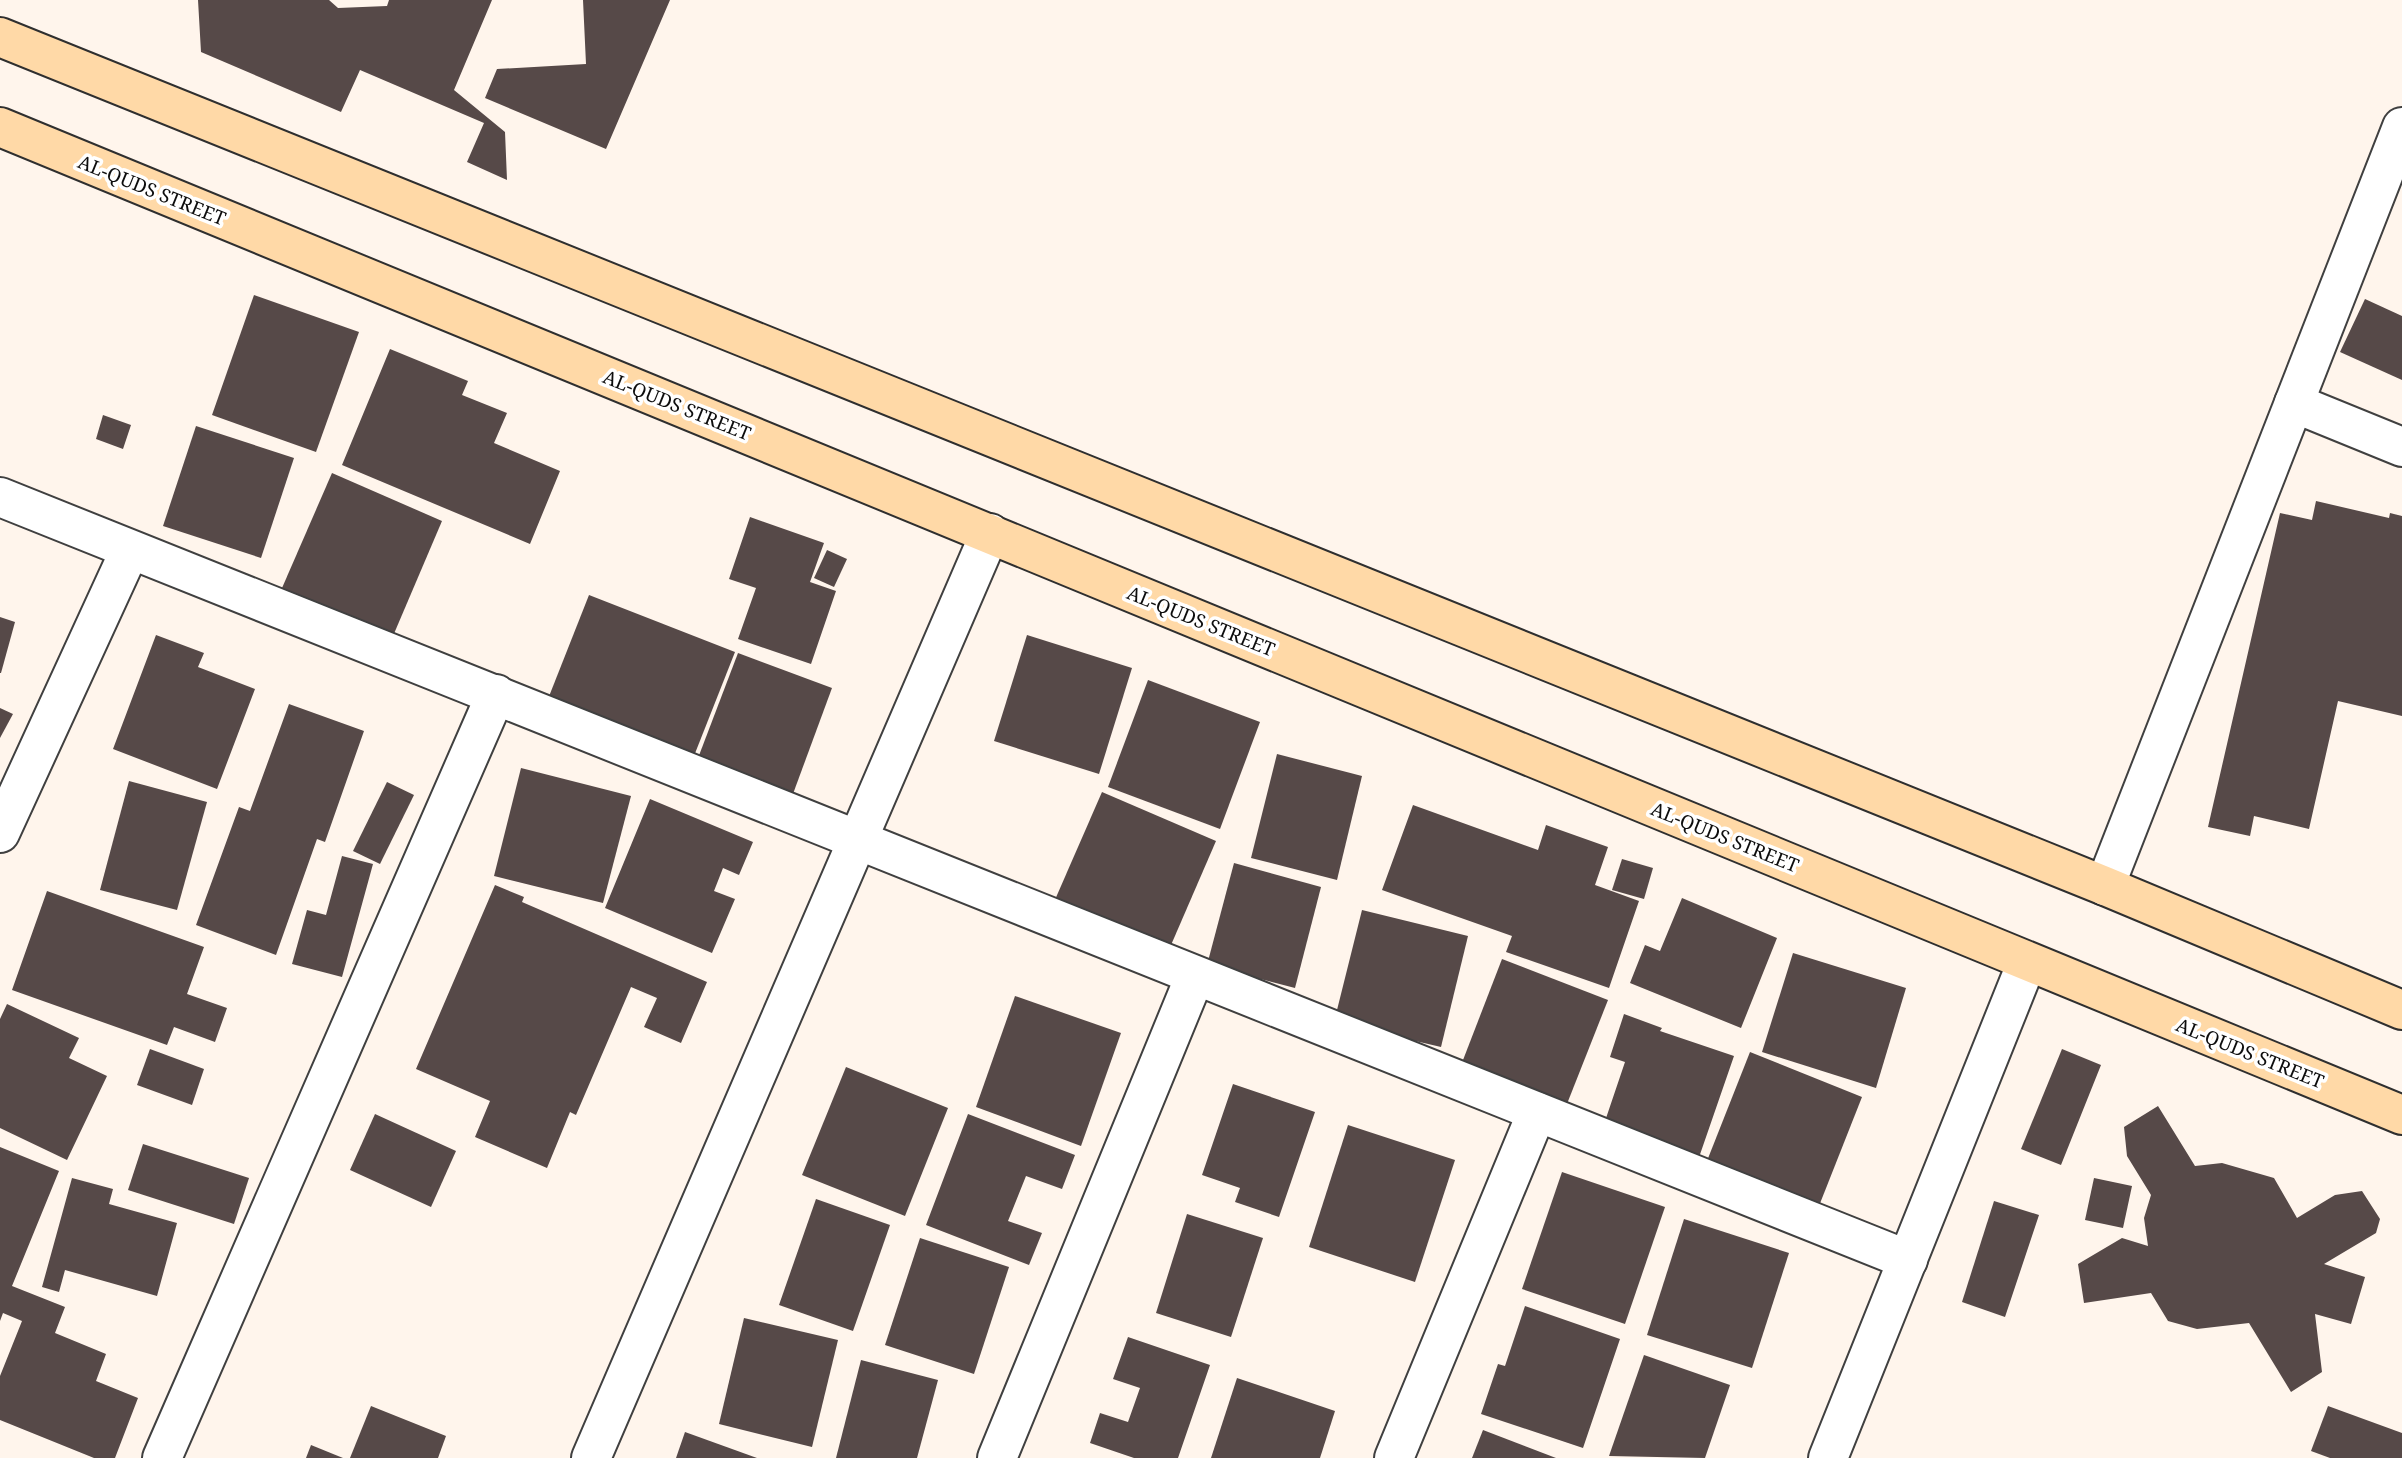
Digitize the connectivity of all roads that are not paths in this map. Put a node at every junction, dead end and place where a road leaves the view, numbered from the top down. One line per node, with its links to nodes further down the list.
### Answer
1 (0, 37): 12 (street)
2 (0, 127): 7 (street, AL-QUDS STREET)
3 (2402, 127): 4 (street)
4 (2294, 403): 5 (street); 12 (street)
5 (2402, 447)
6 (0, 497): 8 (street)
7 (990, 533): 11 (street); 13 (street, AL-QUDS STREET)
8 (130, 550): 9 (street); 10 (street)
9 (496, 694): 11 (street); 19 (street)
10 (0, 833)
11 (857, 841): 14 (street); 20 (street)
12 (2105, 886): 15 (street)
13 (2027, 961): 17 (street, AL-QUDS STREET); 18 (street)
14 (1195, 976): 16 (street); 21 (street)
15 (2402, 1010)
16 (1538, 1112): 18 (street); 22 (street)
17 (2402, 1115)
18 (1908, 1260): 23 (street)
19 (162, 1458)
20 (591, 1458)
21 (996, 1458)
22 (1394, 1458)
23 (1828, 1458)

